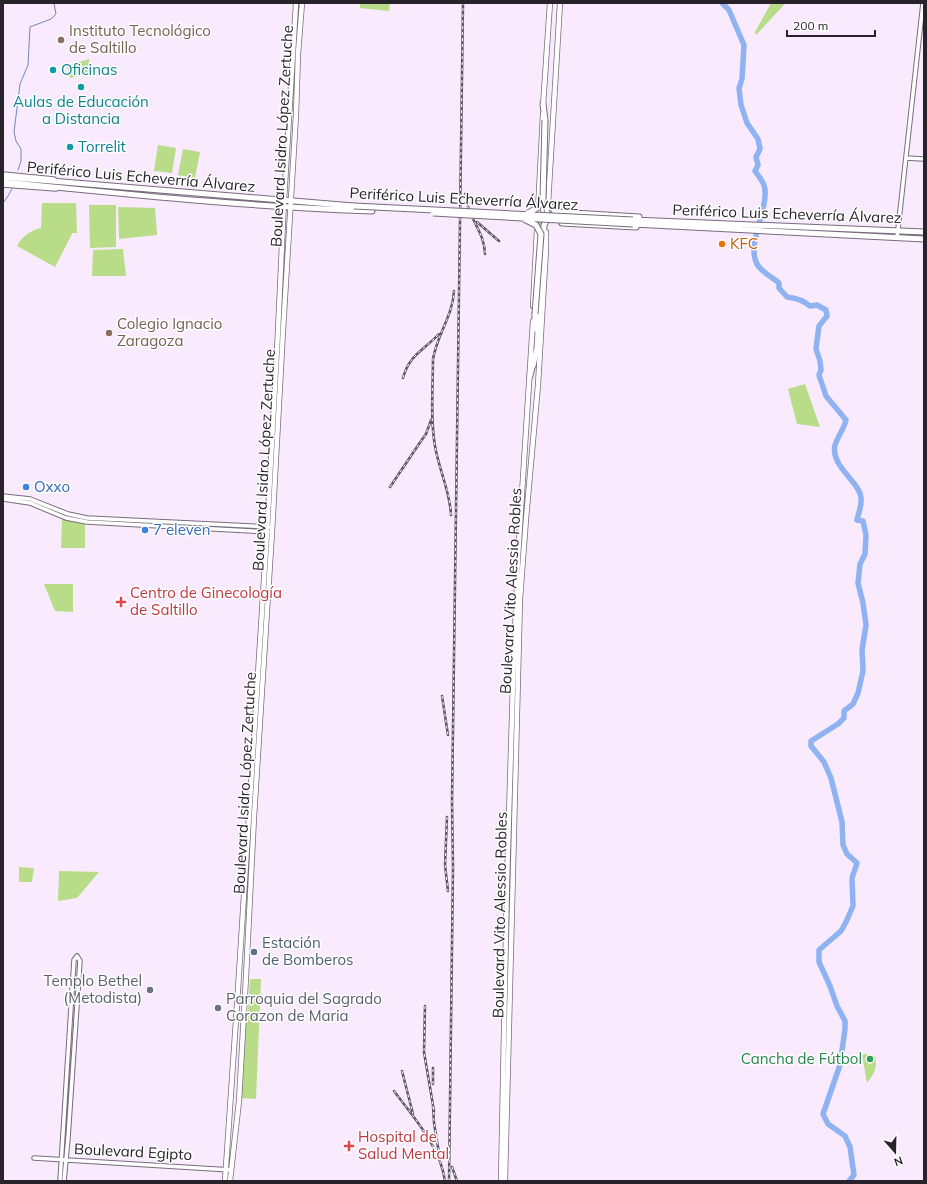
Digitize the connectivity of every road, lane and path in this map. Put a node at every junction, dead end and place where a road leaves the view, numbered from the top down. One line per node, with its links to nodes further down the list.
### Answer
1 (296, 3): 21 (main road, Boulevard Isidro López Zertuche)
2 (302, 3): 22 (main road, Boulevard Isidro López Zertuche)
3 (923, 3): 8 (street)
4 (560, 4): 6 (main road, Boulevard Vito Alessio Robles)
5 (550, 5): 6 (main road); 7 (main road, Boulevard Vito Alessio Robles)
6 (559, 10): 19 (main road, Boulevard Vito Alessio Robles)
7 (544, 104): 23 (main road, Boulevard Vito Alessio Robles); 30 (highway, bridge)
8 (906, 158): 9 (street); 38 (street)
9 (924, 159)
10 (3, 174): 13 (street)
11 (3, 177): 13 (highway, Periférico Luis Echeverría Álvarez)
12 (3, 182): 16 (highway, Periférico Luis Echeverría Álvarez)
13 (67, 182): 14 (highway, Periférico Luis Echeverría Álvarez)
14 (85, 184): 17 (highway); 18 (highway, Periférico Luis Echeverría Álvarez)
15 (3, 185): 16 (street, Periférico Luis Echeverría Álvarez)
16 (71, 188): 17 (highway, Periférico Luis Echeverría Álvarez)
17 (115, 193): 20 (highway, Periférico Luis Echeverría Álvarez)
18 (189, 194): 20 (highway); 21 (highway, Periférico Luis Echeverría Álvarez)
19 (548, 196): 23 (main road); 24 (main road, Boulevard Vito Alessio Robles)
20 (165, 198): 25 (highway, Periférico Luis Echeverría Álvarez)
21 (284, 201): 22 (highway, Periférico Luis Echeverría Álvarez); 25 (main road, Boulevard Isidro López Zertuche)
22 (291, 201): 26 (main road, Boulevard Isidro López Zertuche); 27 (highway, Periférico Luis Echeverría Álvarez)
23 (538, 203): 28 (main road); 31 (highway); 43 (main road, Boulevard Vito Alessio Robles)
24 (548, 204): 29 (highway); 31 (main road, Boulevard Vito Alessio Robles)
25 (284, 208): 26 (highway, Periférico Luis Echeverría Álvarez); 44 (main road, Boulevard Isidro López Zertuche)
26 (290, 208): 27 (highway, Periférico Luis Echeverría Álvarez); 44 (main road, Boulevard Isidro López Zertuche)
27 (353, 208): 30 (highway, Periférico Luis Echeverría Álvarez, bridge)
28 (529, 210)
29 (557, 212): 31 (highway); 32 (highway); 33 (highway)
30 (520, 216): 34 (highway, Periférico Luis Echeverría Álvarez, bridge); 42 (highway, bridge)
31 (546, 221): 33 (highway); 42 (highway); 47 (main road, Boulevard Vito Alessio Robles)
32 (653, 221): 34 (highway, Periférico Luis Echeverría Álvarez); 36 (highway, Periférico Luis Echeverría Álvarez)
33 (558, 222): 35 (highway)
34 (633, 222): 35 (highway, Periférico Luis Echeverría Álvarez)
35 (663, 225): 36 (highway, Periférico Luis Echeverría Álvarez)
36 (750, 227): 37 (highway, Periférico Luis Echeverría Álvarez)
37 (764, 228): 38 (highway, Periférico Luis Echeverría Álvarez); 40 (highway, Periférico Luis Echeverría Álvarez)
38 (898, 231): 39 (highway, Periférico Luis Echeverría Álvarez); 40 (street)
39 (924, 232)
40 (897, 238): 41 (highway, Periférico Luis Echeverría Álvarez)
41 (924, 239)
42 (533, 366): 43 (highway)
43 (530, 376): 47 (main road, Boulevard Vito Alessio Robles)
44 (277, 397): 48 (main road, Boulevard Isidro López Zertuche)
45 (3, 496): 48 (street)
46 (3, 499): 48 (street)
47 (523, 519): 50 (main road, Boulevard Vito Alessio Robles)
48 (270, 530): 49 (main road, Boulevard Isidro López Zertuche)
49 (254, 787): 53 (main road, Boulevard Isidro López Zertuche); 53 (main road, Boulevard Isidro López Zertuche)
50 (506, 1045): 58 (main road, Boulevard Vito Alessio Robles); 59 (main road, Boulevard Vito Alessio Robles)
51 (34, 1158): 52 (street, Boulevard Egipto)
52 (64, 1160): 52 (street); 53 (street, Boulevard Egipto); 54 (street); 55 (street)
53 (228, 1170): 56 (main road, Boulevard Isidro López Zertuche); 57 (main road, Boulevard Isidro López Zertuche)
54 (60, 1181)
55 (64, 1181)
56 (225, 1181)
57 (230, 1181)
58 (501, 1181)
59 (505, 1181)

